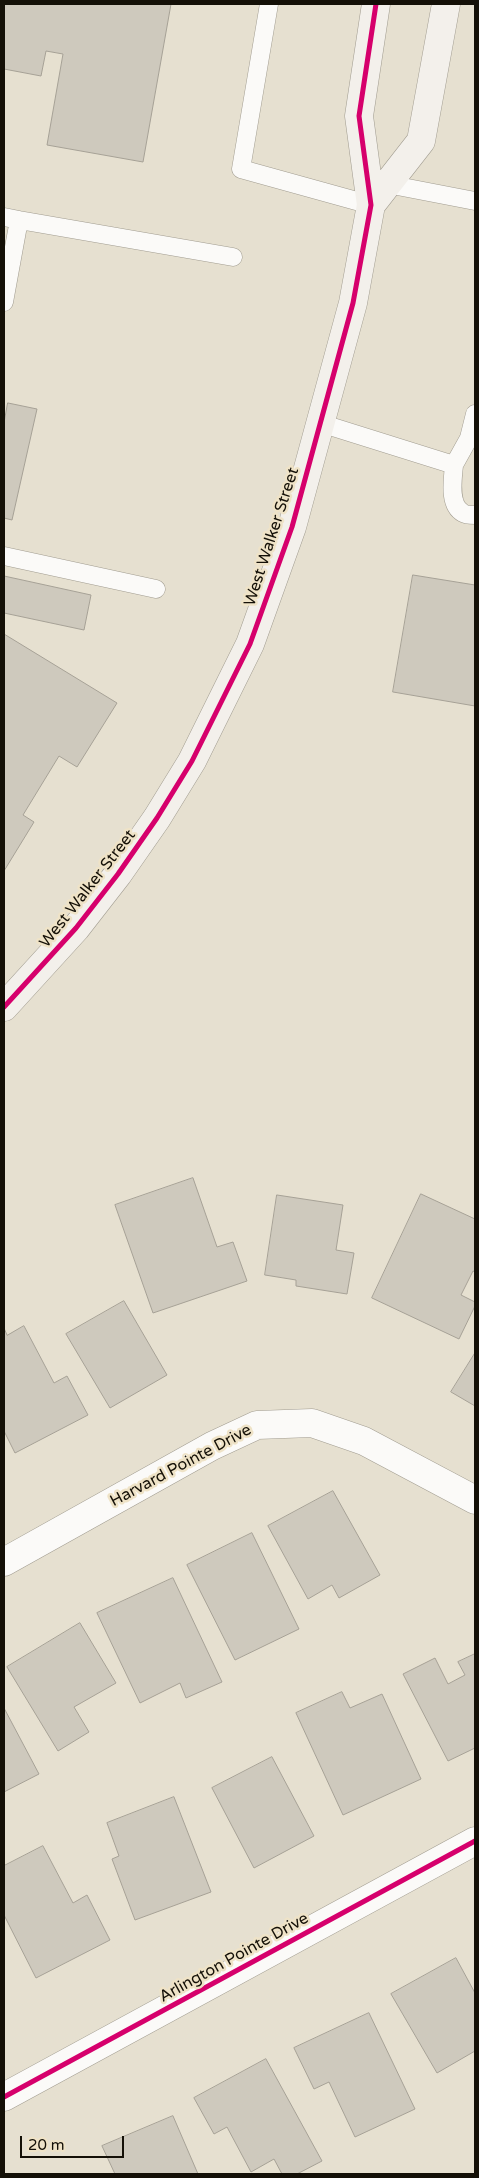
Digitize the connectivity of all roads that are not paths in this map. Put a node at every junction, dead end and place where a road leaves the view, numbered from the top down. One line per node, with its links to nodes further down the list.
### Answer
1 (269, 4): 4 (lane)
2 (376, 4): 4 (street, West Walker Street)
3 (446, 4): 4 (street, West Walker Street)
4 (379, 194): 5 (lane); 10 (street, West Walker Street)
5 (475, 201)
6 (12, 219): 7 (lane); 8 (lane)
7 (233, 256)
8 (4, 302)
9 (475, 414): 11 (lane)
10 (320, 423): 12 (lane); 16 (street, West Walker Street)
11 (473, 433): 12 (lane)
12 (454, 464): 13 (lane)
13 (475, 515)
14 (4, 556): 15 (lane)
15 (156, 589)
16 (4, 1007)
17 (475, 1500): 18 (street, Harvard Pointe Drive)
18 (4, 1562)
19 (475, 1841): 20 (street, Arlington Pointe Drive)
20 (4, 2097)

